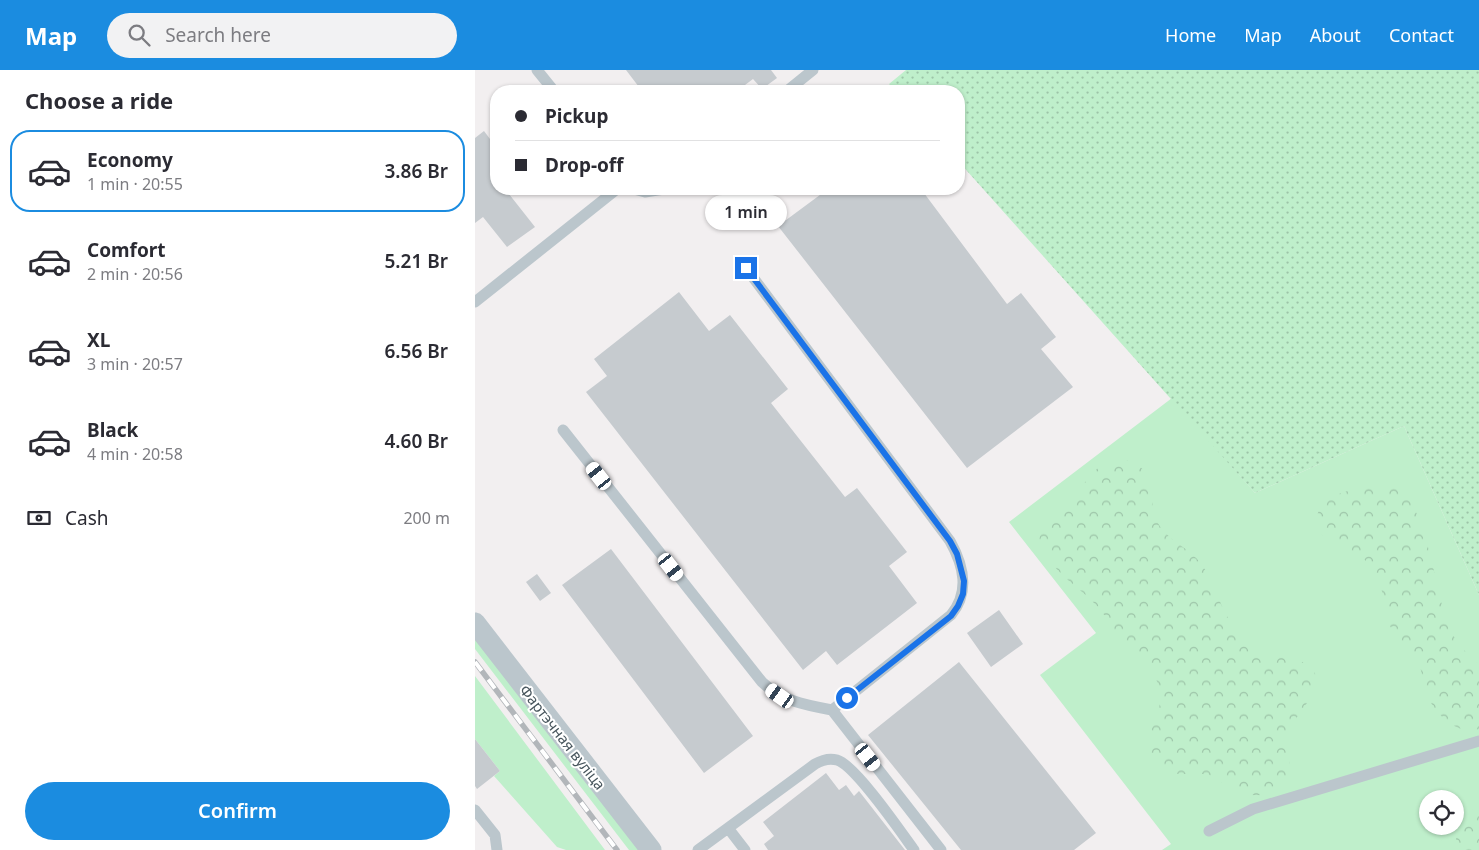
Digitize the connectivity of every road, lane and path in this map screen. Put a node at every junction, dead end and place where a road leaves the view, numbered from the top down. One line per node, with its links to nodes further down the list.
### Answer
1 (537, 70): 3 (lane)
2 (813, 70): 4 (lane)
3 (549, 85)
4 (794, 85)
5 (609, 195): 7 (lane)
6 (746, 268): 10 (lane)
7 (475, 302)
8 (563, 430): 10 (lane)
9 (475, 623): 16 (street, Фартэчная вуліца)
10 (831, 710): 20 (lane)
11 (1479, 740): 14 (lane)
12 (475, 810): 15 (lane)
13 (728, 828): 17 (lane); 18 (lane); 19 (lane)
14 (1209, 831)
15 (497, 850)
16 (651, 850)
17 (698, 850)
18 (745, 850)
19 (914, 850)
20 (941, 850)

